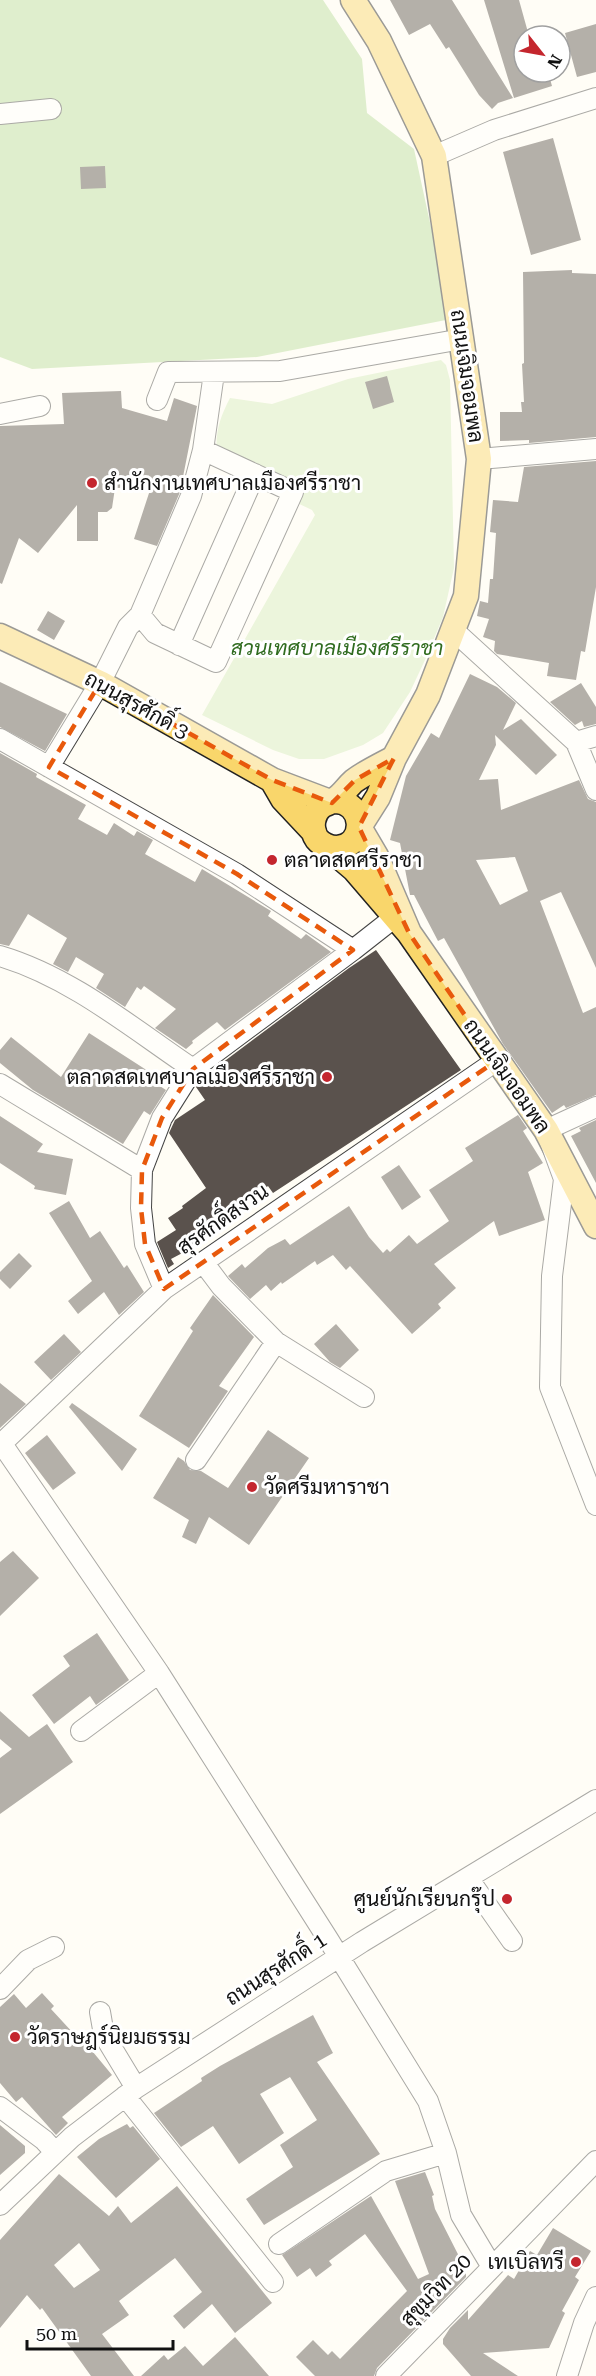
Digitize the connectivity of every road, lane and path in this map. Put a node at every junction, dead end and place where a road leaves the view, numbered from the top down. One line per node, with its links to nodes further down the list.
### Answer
1 (353, 0): 5 (main road, ถนนเจิมจอมพล)
2 (596, 98): 5 (street)
3 (51, 109): 4 (street)
4 (0, 114)
5 (434, 156): 6 (main road, ถนนเจิมจอมพล)
6 (462, 339): 7 (street); 13 (main road, ถนนเจิมจอมพล)
7 (214, 373): 8 (street); 12 (street)
8 (157, 400)
9 (40, 406): 10 (street)
10 (0, 414)
11 (596, 449): 13 (street)
12 (203, 450): 14 (street); 15 (street)
13 (479, 459): 16 (main road, ถนนเจิมจอมพล)
14 (255, 474): 18 (street); 18 (street)
15 (140, 615): 18 (street); 19 (street)
16 (452, 629): 22 (street); 23 (main road, ถนนเจิมจอมพล)
17 (0, 636): 19 (main road, ถนนสุรศักดิ์ 3)
18 (179, 645)
19 (100, 682): 24 (street); 25 (main road, ถนนสุรศักดิ์ 3)
20 (596, 736): 22 (street)
21 (0, 739): 24 (street)
22 (576, 741): 26 (street)
23 (394, 758): 27 (main road, ถนนเจิมจอมพล); 28 (main road)
24 (49, 767): 33 (street)
25 (272, 780): 28 (main road, ถนนสุรศักดิ์ 3); 30 (main road, ถนนสุรศักดิ์ 3)
26 (596, 790)
27 (380, 794): 29 (main road, ถนนเจิมจอมพล); 31 (main road)
28 (332, 801): 29 (main road); 30 (main road)
29 (359, 827): 30 (main road); 31 (main road, ถนนเจิมจอมพล)
30 (320, 839): 32 (main road, ถนนเจิมจอมพล)
31 (380, 867): 32 (main road, ถนนเจิมจอมพล)
32 (402, 925): 33 (street); 35 (main road, ถนนเจิมจอมพล)
33 (353, 950): 36 (street)
34 (0, 956): 36 (street)
35 (496, 1061): 39 (main road, ถนนเจิมจอมพล); 42 (street, สุรศักดิ์สงวน)
36 (193, 1069): 40 (street)
37 (1, 1087): 40 (street)
38 (596, 1107): 39 (street)
39 (546, 1130): 41 (main road, ถนนเจิมจอมพล); 48 (street)
40 (142, 1170): 43 (street)
41 (596, 1226)
42 (203, 1262): 43 (street, สุรศักดิ์สงวน); 44 (street)
43 (164, 1289): 46 (street, สุรศักดิ์สงวน)
44 (276, 1342): 45 (street); 47 (street)
45 (364, 1397)
46 (1, 1445): 50 (street)
47 (196, 1460)
48 (592, 1483): 49 (street)
49 (596, 1505)
50 (159, 1673): 51 (street); 56 (street)
51 (81, 1731)
52 (596, 1800): 53 (street, ถนนสุรศักดิ์ 1)
53 (468, 1878): 54 (street); 56 (street, ถนนสุรศักดิ์ 1)
54 (512, 1941)
55 (54, 1947): 57 (street)
56 (339, 1957): 59 (street, ถนนสุรศักดิ์ 1); 62 (street)
57 (0, 1989)
58 (100, 2012): 59 (street)
59 (130, 2092): 61 (street, ถนนสุรศักดิ์ 1); 67 (street)
60 (0, 2107): 61 (street)
61 (55, 2152): 64 (street, ถนนสุรศักดิ์ 1)
62 (446, 2153): 65 (street); 66 (street)
63 (596, 2161): 66 (street, สุขุมวิท 20)
64 (0, 2205)
65 (279, 2244)
66 (492, 2267): 69 (street, สุขุมวิท 20)
67 (273, 2282)
68 (596, 2297): 70 (street)
69 (386, 2376)
70 (567, 2376)

